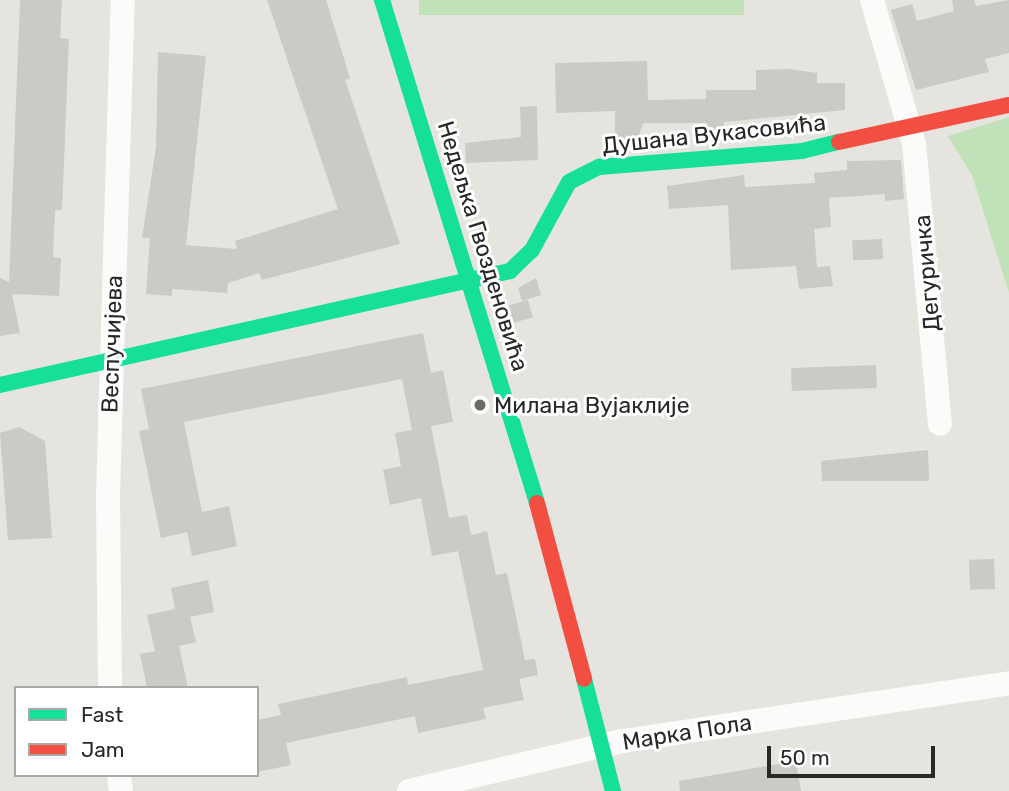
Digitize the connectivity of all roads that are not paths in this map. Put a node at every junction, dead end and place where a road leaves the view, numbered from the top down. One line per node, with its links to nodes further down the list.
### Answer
1 (122, 0): 7 (street, Веспучијева)
2 (382, 0): 6 (street, Недељка Гвозденовића)
3 (872, 0): 5 (street, Дегуричка)
4 (1009, 105): 5 (street, Душана Вукасовића)
5 (909, 123): 6 (street, Душана Вукасовића); 9 (street, Дегуричка)
6 (472, 279): 7 (street); 12 (street, Недељка Гвозденовића)
7 (112, 361): 8 (street); 11 (street, Веспучијева)
8 (0, 385)
9 (940, 424)
10 (1009, 683): 12 (street, Марка Пола)
11 (110, 686)
12 (602, 745): 13 (street, Марка Пола); 14 (street, Недељка Гвозденовића)
13 (409, 791)
14 (613, 791)

